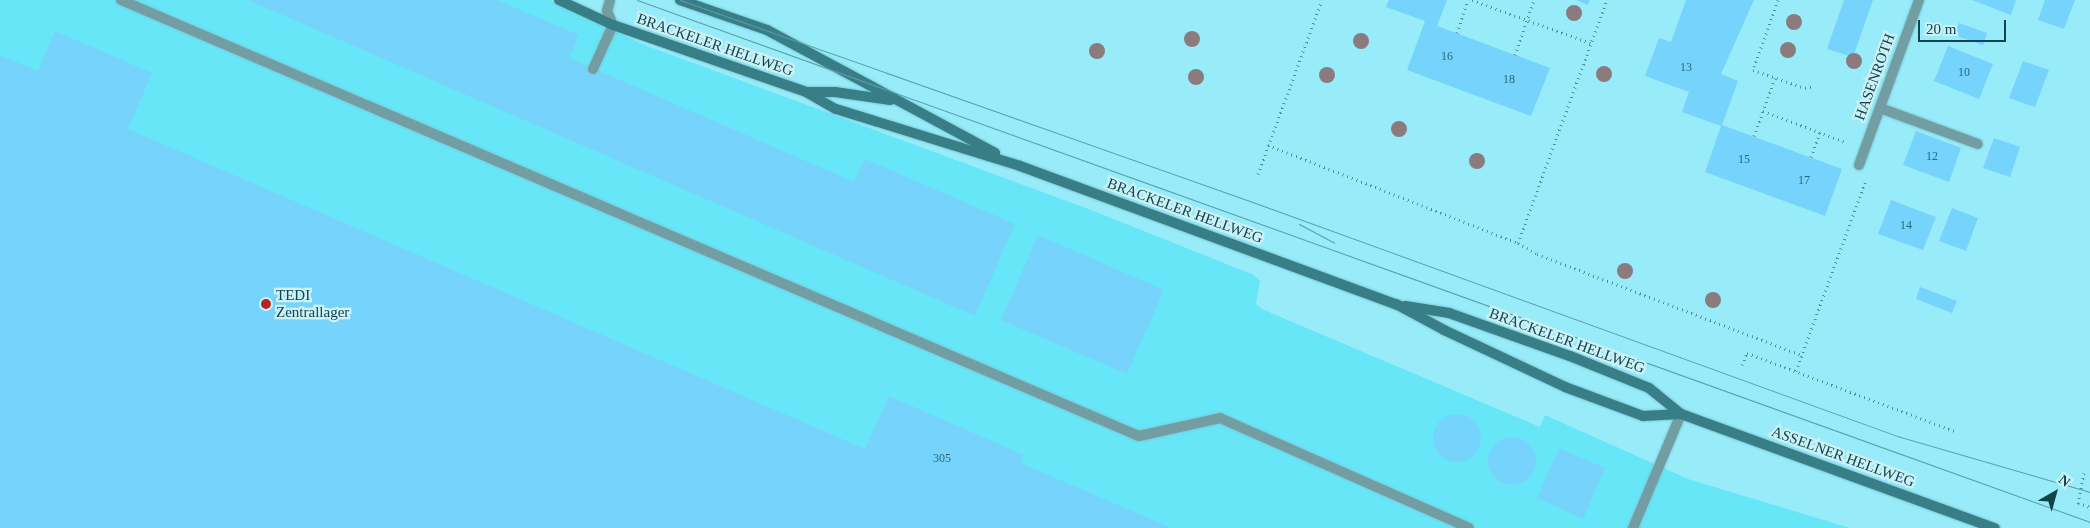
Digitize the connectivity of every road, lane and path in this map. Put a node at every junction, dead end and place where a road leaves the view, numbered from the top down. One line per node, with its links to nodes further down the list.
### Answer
1 (121, 0): 40 (street)
2 (559, 0): 12 (main road, BRACKELER HELLWEG)
3 (610, 0): 12 (street)
4 (680, 0): 20 (main road, BRACKELER HELLWEG)
5 (1322, 0): 26 (path)
6 (1470, 0): 11 (path); 13 (path)
7 (1534, 0): 11 (path)
8 (1607, 0): 14 (path)
9 (1778, 0): 17 (path)
10 (1919, 0): 21 (street, HASENROTH)
11 (1527, 20): 14 (path); 15 (path)
12 (613, 25): 16 (street); 19 (main road, BRACKELER HELLWEG)
13 (1457, 33)
14 (1591, 44): 31 (path)
15 (1515, 55)
16 (593, 68)
17 (1775, 78): 18 (path); 22 (path)
18 (1813, 86)
19 (806, 92): 20 (main road, BRACKELER HELLWEG); 29 (main road, BRACKELER HELLWEG)
20 (898, 101): 29 (main road, BRACKELER HELLWEG)
21 (1880, 108): 25 (street); 28 (street, HASENROTH)
22 (1763, 111): 23 (path); 24 (path)
23 (1820, 132): 27 (path); 28 (path)
24 (1754, 136)
25 (1978, 144)
26 (1268, 145): 30 (path); 31 (path)
27 (1811, 157)
28 (1860, 162): 33 (path)
29 (1020, 166): 32 (main road, BRACKELER HELLWEG)
30 (1258, 174)
31 (1518, 243): 33 (path)
32 (1396, 304): 36 (main road, BRACKELER HELLWEG); 36 (main road, BRACKELER HELLWEG)
33 (1802, 355): 35 (path)
34 (1742, 366): 35 (path)
35 (1796, 371): 37 (path)
36 (1681, 414): 41 (street); 42 (main road, ASSELNER HELLWEG)
37 (1957, 432)
38 (2084, 473): 39 (path)
39 (2090, 507)
40 (1469, 528)
41 (1633, 528)
42 (1995, 528)

